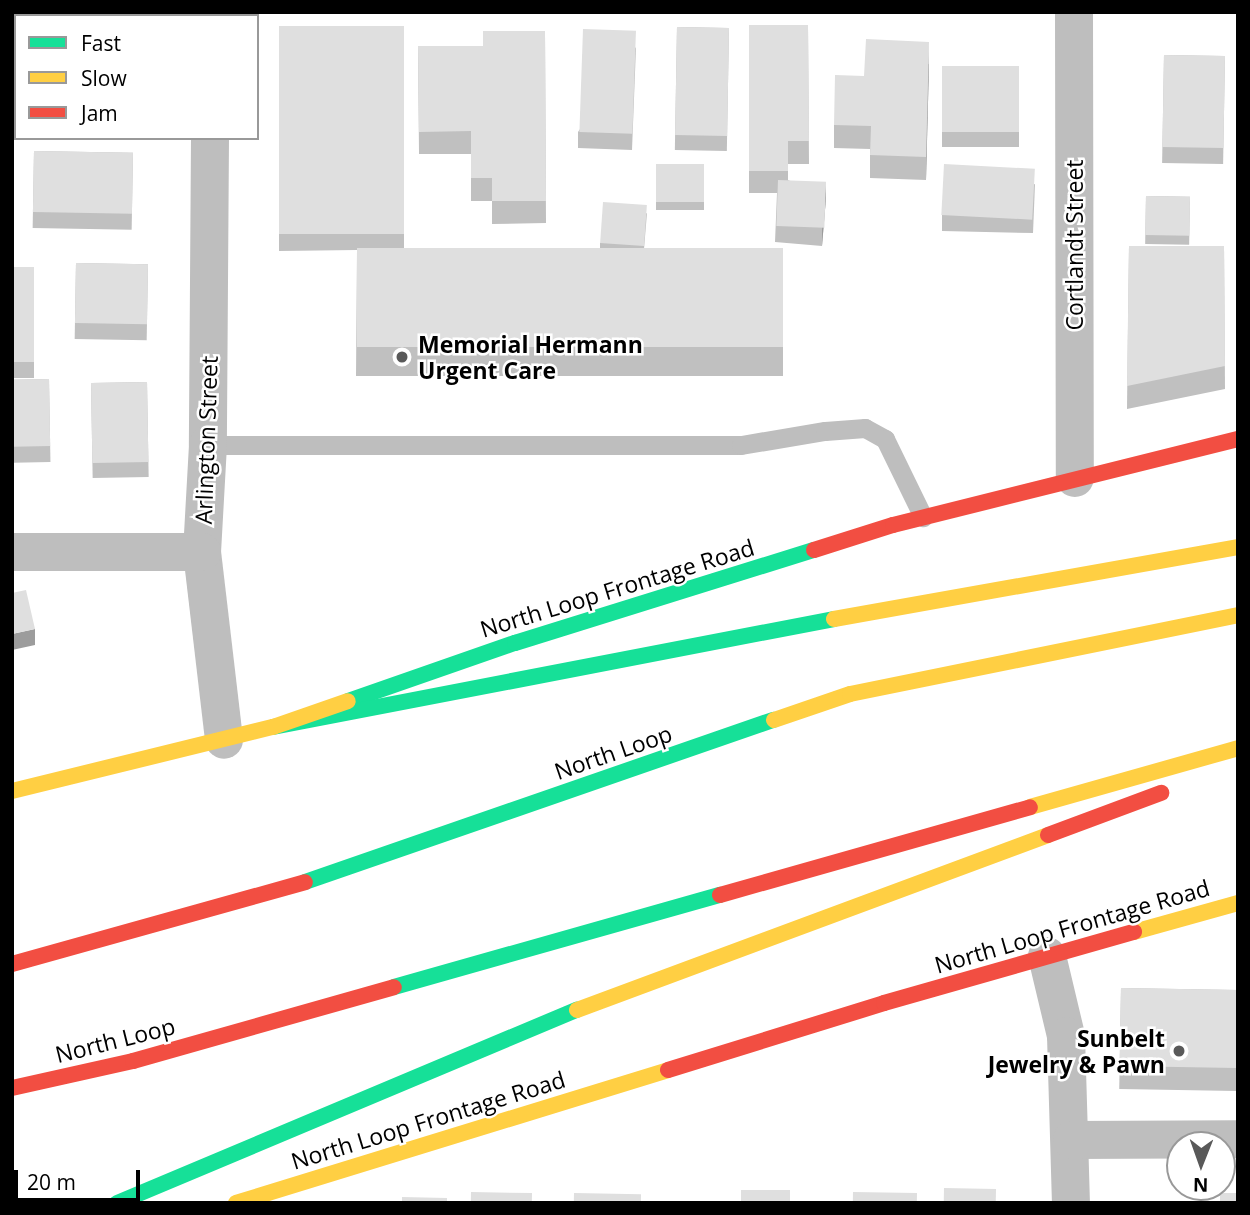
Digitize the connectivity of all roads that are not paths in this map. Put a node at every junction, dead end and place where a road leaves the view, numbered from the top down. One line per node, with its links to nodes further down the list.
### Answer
1 (1074, 12): 5 (street, Cortlandt Street)
2 (210, 140): 4 (street, Arlington Street)
3 (1238, 439): 5 (main road, North Loop Frontage Road)
4 (208, 445): 6 (lane); 9 (street, Arlington Street)
5 (1074, 478): 6 (main road, North Loop Frontage Road)
6 (923, 517): 11 (main road, North Loop Frontage Road)
7 (1238, 547): 11 (main road)
8 (12, 552): 9 (street)
9 (202, 552): 12 (street, Arlington Street)
10 (1238, 615): 18 (main road, North Loop)
11 (273, 727): 12 (main road, North Loop Frontage Road)
12 (225, 740): 15 (main road, North Loop Frontage Road)
13 (1238, 748): 19 (main road, North Loop)
14 (1173, 789): 22 (main road)
15 (12, 791)
16 (1238, 903): 17 (main road, North Loop Frontage Road)
17 (1047, 956): 20 (street); 23 (main road, North Loop Frontage Road)
18 (12, 964)
19 (12, 1088)
20 (1072, 1139): 21 (street); 24 (street)
21 (1238, 1139)
22 (117, 1203)
23 (236, 1203)
24 (1072, 1203)

